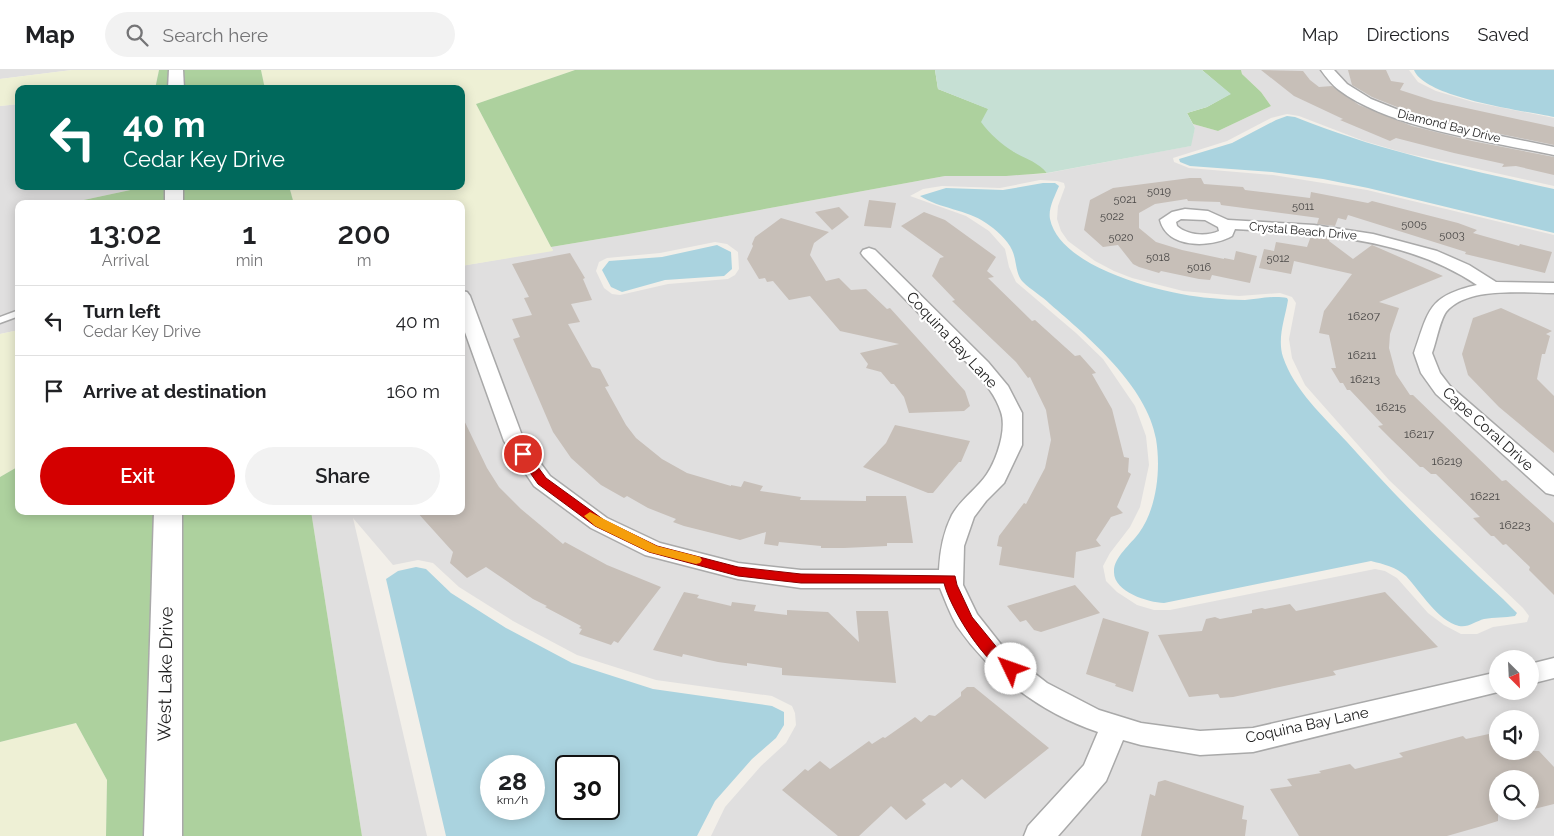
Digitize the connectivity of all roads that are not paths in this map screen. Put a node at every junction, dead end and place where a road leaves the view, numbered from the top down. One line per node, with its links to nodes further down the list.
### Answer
1 (176, 70): 3 (street)
2 (1327, 70): 4 (street, Diamond Bay Drive)
3 (176, 85)
4 (1554, 151)
5 (1224, 224): 7 (street, Crystal Beach Drive)
6 (869, 253): 14 (street, Coquina Bay Lane)
7 (1492, 287): 8 (street, Cape Coral Drive); 12 (street, Cape Coral Drive)
8 (1554, 288)
9 (465, 307): 14 (street)
10 (15, 314): 11 (lane)
11 (0, 320)
12 (1554, 488)
13 (168, 515): 19 (street, West Lake Drive)
14 (951, 579): 18 (street, Coquina Bay Lane)
15 (1554, 668): 16 (street)
16 (1539, 672)
17 (1489, 684): 18 (street, Coquina Bay Lane)
18 (1114, 726): 20 (street)
19 (163, 836)
20 (1039, 836)

